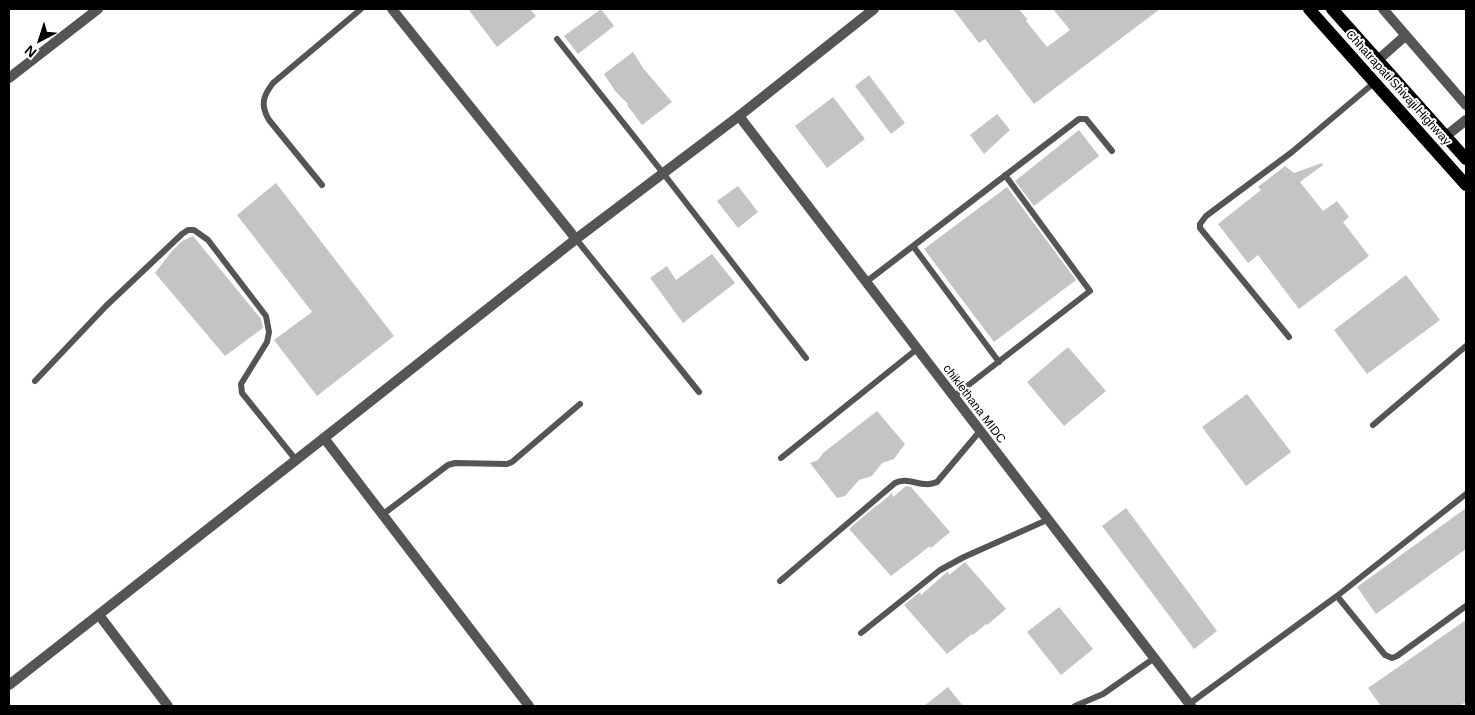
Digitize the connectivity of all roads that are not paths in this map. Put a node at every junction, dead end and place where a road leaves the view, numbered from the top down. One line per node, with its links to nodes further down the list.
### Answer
1 (98, 9): 11 (street)
2 (361, 9): 21 (lane)
3 (392, 9): 23 (street)
4 (1309, 9): 12 (main road, Chhatrapati Shivaji Highway)
5 (1332, 9): 10 (main road, Chhatrapati Shivaji Highway)
6 (1383, 9): 8 (street)
7 (868, 11): 14 (street)
8 (1405, 36): 10 (street); 13 (street)
9 (557, 39): 19 (lane)
10 (1378, 60): 16 (main road, Chhatrapati Shivaji Highway)
11 (9, 78)
12 (1375, 82): 22 (main road, Chhatrapati Shivaji Highway); 26 (lane)
13 (1466, 105)
14 (739, 116): 19 (street); 25 (street, chiklethana MIDC)
15 (1466, 120): 16 (street)
16 (1446, 136): 18 (main road, Chhatrapati Shivaji Highway)
17 (1112, 151): 20 (lane)
18 (1466, 159)
19 (663, 173): 23 (street); 29 (lane)
20 (1005, 176): 24 (lane); 30 (lane)
21 (322, 185)
22 (1466, 185)
23 (576, 239): 32 (lane); 37 (street)
24 (913, 246): 25 (lane); 30 (lane)
25 (866, 282): 28 (street, chiklethana MIDC)
26 (1289, 337)
27 (1466, 346): 35 (lane)
28 (917, 349): 33 (street, chiklethana MIDC); 38 (lane)
29 (806, 358)
30 (998, 362): 33 (lane)
31 (36, 381): 39 (lane)
32 (699, 392)
33 (953, 397): 36 (street, chiklethana MIDC)
34 (580, 404): 41 (lane)
35 (1373, 425)
36 (980, 432): 42 (street, chiklethana MIDC); 43 (lane)
37 (324, 438): 39 (street); 41 (street)
38 (781, 458)
39 (296, 460): 46 (street)
40 (1466, 494): 44 (lane)
41 (382, 515): 52 (street)
42 (1047, 520): 47 (lane); 48 (street, chiklethana MIDC)
43 (780, 581)
44 (1337, 596): 45 (lane); 50 (lane)
45 (1466, 606)
46 (99, 615): 49 (street); 51 (street)
47 (860, 633)
48 (1153, 659): 50 (street, chiklethana MIDC); 53 (lane)
49 (9, 685)
50 (1190, 705)
51 (168, 706)
52 (530, 706)
53 (1075, 706)

